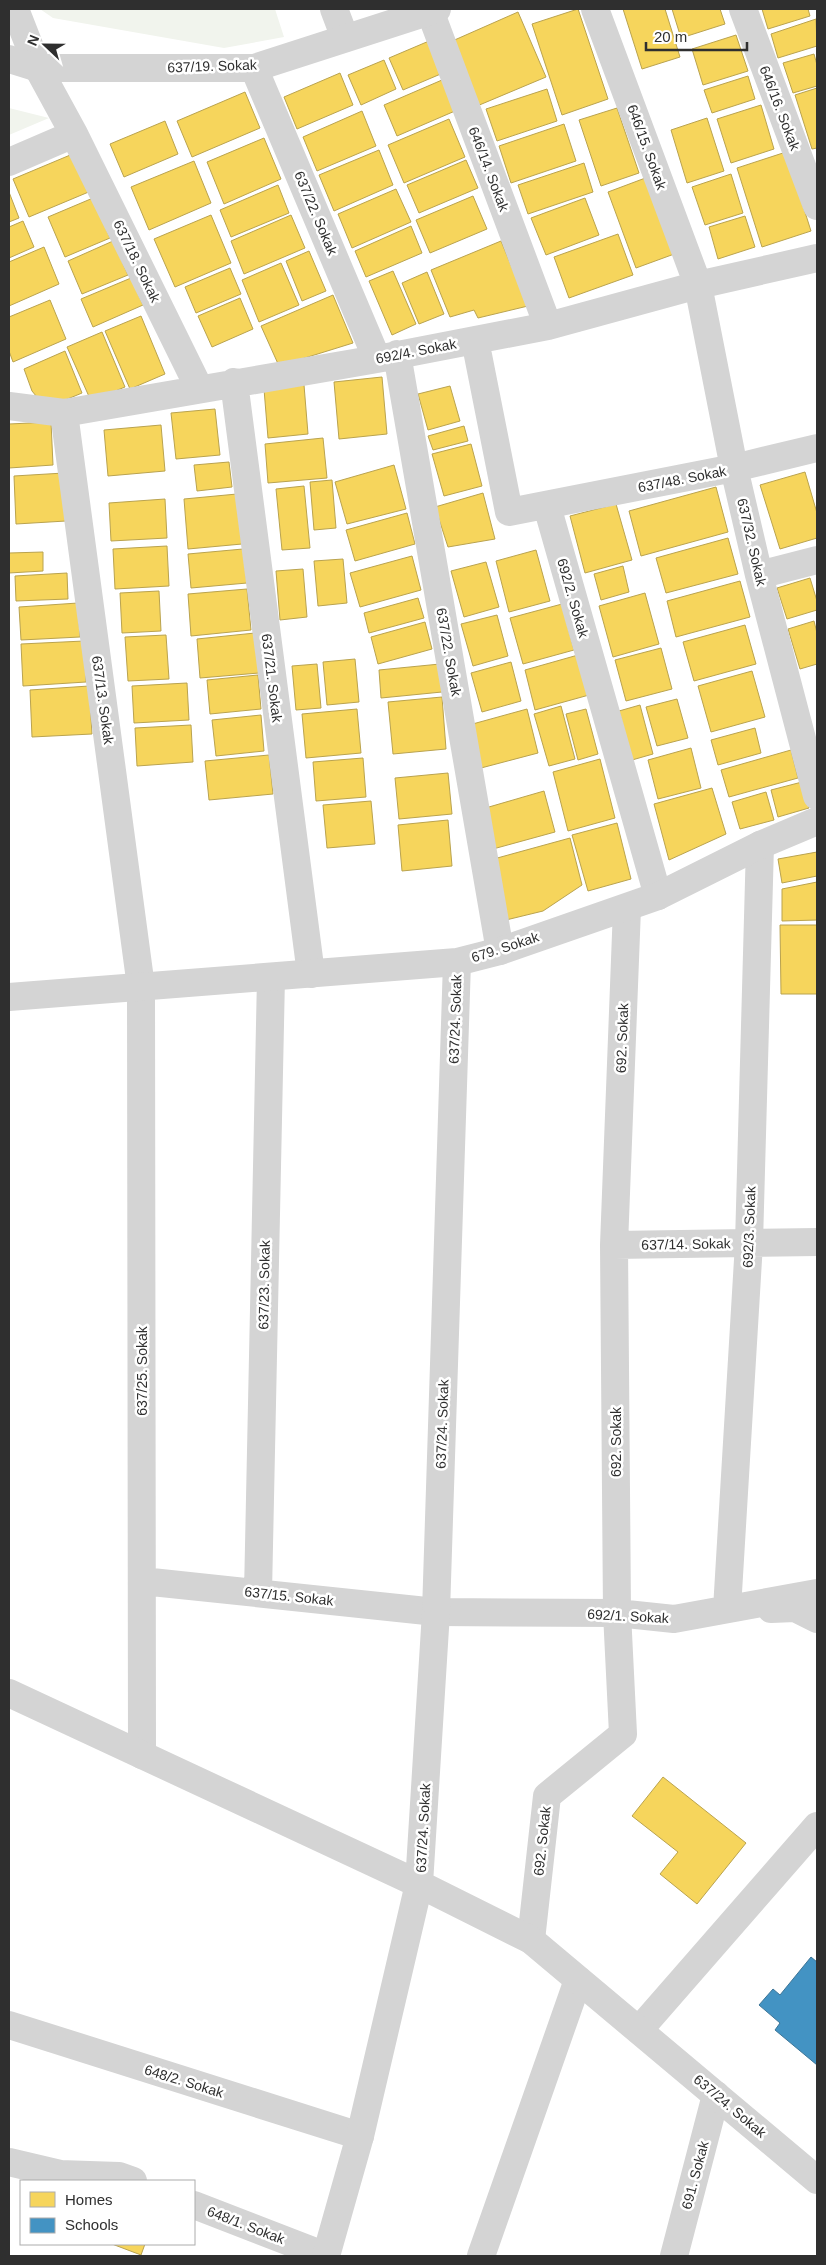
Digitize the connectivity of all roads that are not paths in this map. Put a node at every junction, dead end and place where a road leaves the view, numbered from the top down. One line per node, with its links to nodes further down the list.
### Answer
1 (15, 9): 8 (street, 637/18. Sokak)
2 (334, 9): 6 (street)
3 (595, 9): 14 (street, 646/15. Sokak)
4 (743, 9): 12 (street, 646/16. Sokak)
5 (434, 10): 6 (street, 637/19. Sokak); 15 (street, 646/14. Sokak)
6 (345, 38): 9 (street, 637/19. Sokak)
7 (9, 59): 8 (street, 637/19. Sokak)
8 (38, 68): 9 (street, 637/19. Sokak); 10 (street, 637/18. Sokak)
9 (254, 68): 17 (street, 637/22. Sokak)
10 (74, 134): 11 (street); 19 (street, 637/18. Sokak)
11 (9, 162)
12 (817, 206)
13 (817, 258): 14 (street, 692/4. Sokak)
14 (698, 285): 15 (street, 692/4. Sokak); 23 (street, 637/32. Sokak)
15 (548, 326): 16 (street, 692/4. Sokak)
16 (475, 340): 17 (street, 692/4. Sokak); 24 (street)
17 (387, 356): 18 (street, 692/4. Sokak); 32 (street, 637/22. Sokak)
18 (234, 382): 19 (street, 692/4. Sokak); 34 (street, 637/21. Sokak)
19 (200, 388): 21 (street, 692/4. Sokak)
20 (9, 406): 21 (street, 692/4. Sokak)
21 (64, 413): 36 (street, 637/13. Sokak)
22 (817, 448): 23 (street, 637/48. Sokak)
23 (734, 468): 24 (street, 637/48. Sokak); 26 (street, 637/32. Sokak)
24 (547, 506): 30 (street, 692/2. Sokak)
25 (817, 560): 26 (street)
26 (759, 575): 27 (street, 637/32. Sokak)
27 (817, 796)
28 (817, 821): 29 (street, 679. Sokak)
29 (760, 845): 30 (street, 679. Sokak); 39 (street, 692/3. Sokak)
30 (658, 896): 31 (street, 679. Sokak)
31 (628, 908): 32 (street, 679. Sokak); 40 (street, 692. Sokak)
32 (500, 951): 33 (street, 679. Sokak)
33 (457, 962): 34 (street, 679. Sokak); 45 (street, 637/24. Sokak)
34 (311, 974): 35 (street, 679. Sokak)
35 (271, 977): 36 (street, 679. Sokak); 42 (street, 637/23. Sokak)
36 (142, 987): 37 (street, 679. Sokak); 41 (street, 637/25. Sokak)
37 (9, 997)
38 (817, 1242): 39 (street, 637/14. Sokak)
39 (749, 1243): 40 (street, 637/14. Sokak); 44 (street, 692/3. Sokak)
40 (614, 1245): 46 (street, 692. Sokak)
41 (142, 1581): 42 (street, 637/15. Sokak); 49 (street, 637/25. Sokak)
42 (258, 1593): 45 (street, 637/15. Sokak)
43 (817, 1593): 44 (street, 692/1. Sokak)
44 (727, 1609): 46 (street, 692/1. Sokak); 47 (street)
45 (436, 1612): 46 (street, 692/1. Sokak); 51 (street, 637/24. Sokak)
46 (617, 1613): 52 (street, 692. Sokak)
47 (817, 1618)
48 (9, 1693): 49 (street, 637/24. Sokak)
49 (142, 1755): 51 (street, 637/24. Sokak)
50 (817, 1826): 55 (street)
51 (420, 1884): 52 (street, 637/24. Sokak); 57 (street, 637/24. Sokak)
52 (531, 1940): 53 (street, 637/24. Sokak)
53 (578, 1980): 55 (street, 637/24. Sokak); 63 (street)
54 (9, 2025): 57 (street, 648/2. Sokak)
55 (639, 2030): 56 (street, 637/24. Sokak)
56 (716, 2095): 60 (street, 637/24. Sokak); 64 (street, 691. Sokak)
57 (360, 2136): 62 (street, 637/24. Sokak)
58 (9, 2162): 59 (street)
59 (130, 2180)
60 (817, 2180)
61 (195, 2205): 62 (street, 648/1. Sokak)
62 (326, 2256)
63 (481, 2256)
64 (674, 2256)

